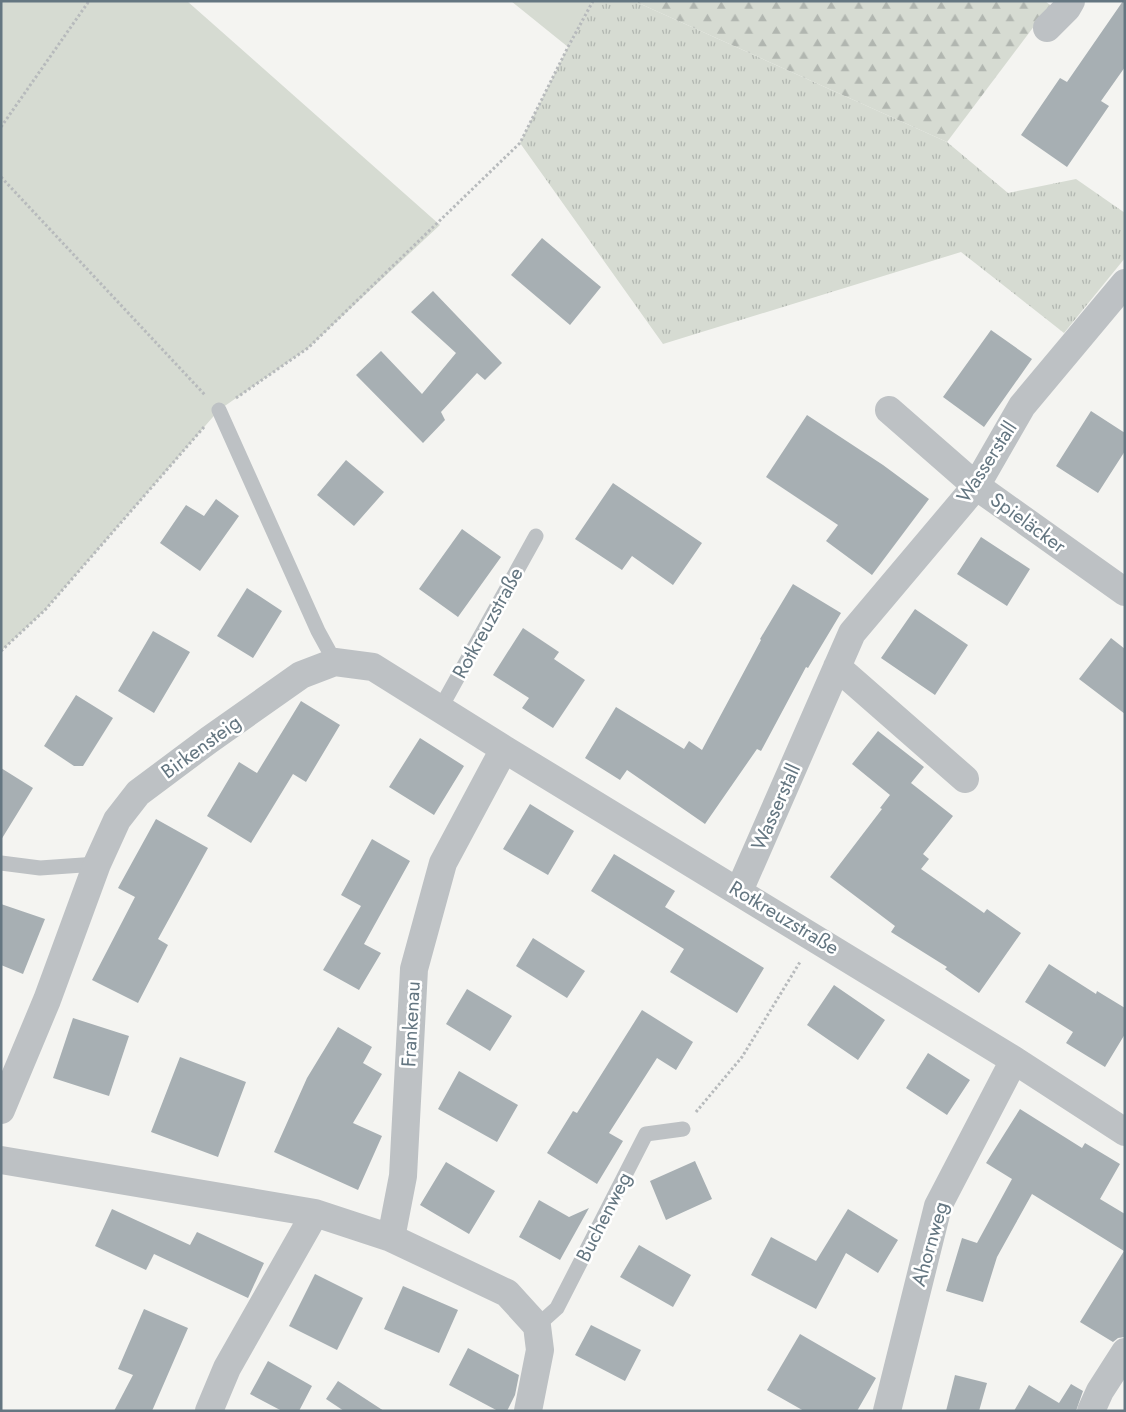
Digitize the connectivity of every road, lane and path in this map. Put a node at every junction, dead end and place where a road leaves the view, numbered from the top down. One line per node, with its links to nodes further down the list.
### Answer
1 (89, 1): 5 (path)
2 (593, 1): 8 (path)
3 (1071, 1): 4 (street)
4 (1047, 28)
5 (1, 127)
6 (1, 177): 8 (path)
7 (1125, 283): 10 (street, Wasserstall)
8 (219, 410): 13 (path); 14 (lane)
9 (890, 410): 10 (street, Spieläcker)
10 (976, 486): 12 (street, Spieläcker); 15 (street, Wasserstall)
11 (536, 536): 16 (lane, Rotkreuzstraße)
12 (1125, 592)
13 (1, 650)
14 (335, 662): 16 (street, Rotkreuzstraße); 20 (street, Birkensteig)
15 (837, 667): 18 (street); 21 (street, Wasserstall)
16 (440, 710): 17 (street, Rotkreuzstraße)
17 (504, 749): 21 (street, Rotkreuzstraße); 29 (street, Frankenau)
18 (965, 779)
19 (1, 863): 20 (lane)
20 (97, 864): 24 (street, Birkensteig)
21 (739, 891): 22 (street, Rotkreuzstraße)
22 (815, 938): 23 (street, Rotkreuzstraße); 25 (path)
23 (1014, 1060): 26 (street, Rotkreuzstraße); 34 (street, Ahornweg)
24 (1, 1110)
25 (683, 1129): 30 (lane, Buchenweg)
26 (1125, 1132)
27 (1, 1160): 28 (street)
28 (315, 1214): 29 (street); 32 (street)
29 (391, 1238): 30 (street)
30 (537, 1326): 33 (street)
31 (1125, 1352): 35 (street)
32 (209, 1411)
33 (528, 1411)
34 (887, 1411)
35 (1091, 1411)

